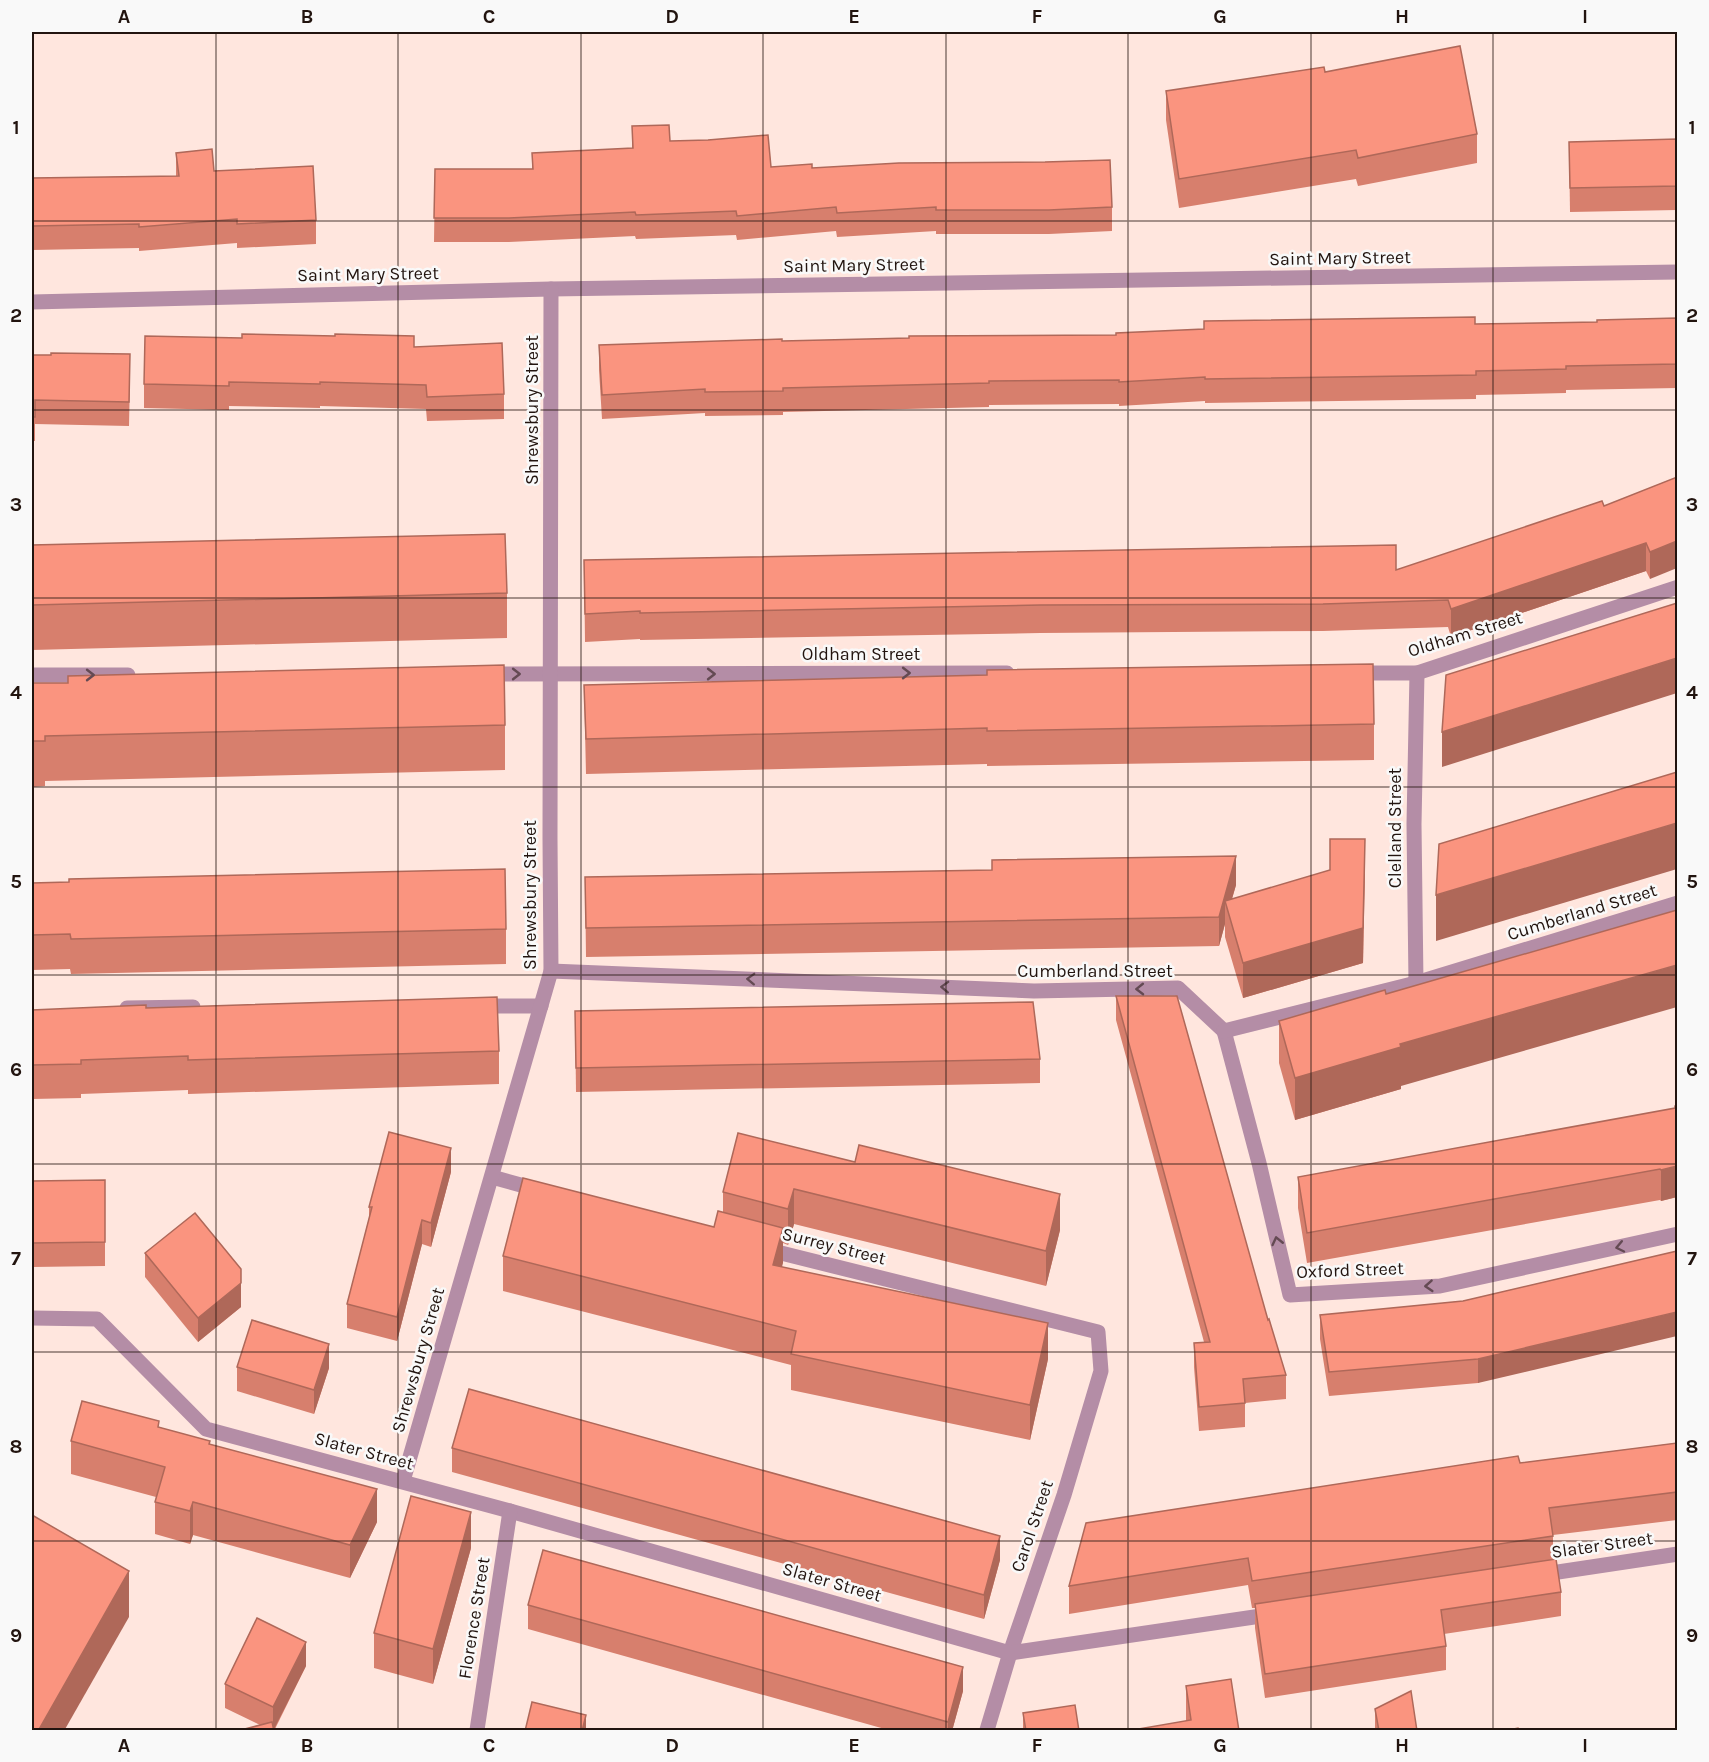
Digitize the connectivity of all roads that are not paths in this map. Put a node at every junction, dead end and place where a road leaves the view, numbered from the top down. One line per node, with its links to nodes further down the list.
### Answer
1 (1677, 272): 2 (street, Saint Mary Street)
2 (551, 289): 3 (street, Saint Mary Street); 9 (street, Shrewsbury Street)
3 (32, 302)
4 (1677, 587): 7 (street, Oldham Street)
5 (1020, 673): 9 (street, Oldham Street, one-way to 5)
6 (1335, 673): 7 (street, Oldham Street)
7 (1417, 673): 14 (street, Clelland Street)
8 (467, 674): 9 (street, Oldham Street, one-way to 9)
9 (550, 674): 13 (street, Shrewsbury Street)
10 (32, 675): 11 (street, one-way to 11)
11 (146, 675)
12 (1677, 903): 14 (street, Cumberland Street)
13 (552, 971): 16 (street, Shrewsbury Street); 19 (street, Cumberland Street, one-way to 13)
14 (1416, 983): 19 (street, Cumberland Street)
15 (460, 1006): 16 (street)
16 (541, 1006): 20 (street, Shrewsbury Street)
17 (204, 1007): 18 (street)
18 (110, 1008)
19 (1224, 1031): 22 (street, Oxford Street, one-way to 19)
20 (492, 1177): 21 (street); 26 (street, Shrewsbury Street)
21 (548, 1192)
22 (1677, 1234)
23 (752, 1245): 25 (street, Surrey Street)
24 (32, 1318): 26 (street, Slater Street)
25 (1098, 1332): 31 (street, Carol Street)
26 (403, 1481): 27 (street, Slater Street)
27 (510, 1511): 31 (street, Slater Street); 32 (street, Florence Street)
28 (1677, 1554): 29 (street, Slater Street)
29 (1521, 1577)
30 (1285, 1613): 31 (street, Slater Street)
31 (1010, 1653): 33 (street, Carol Street)
32 (477, 1731)
33 (987, 1731)

